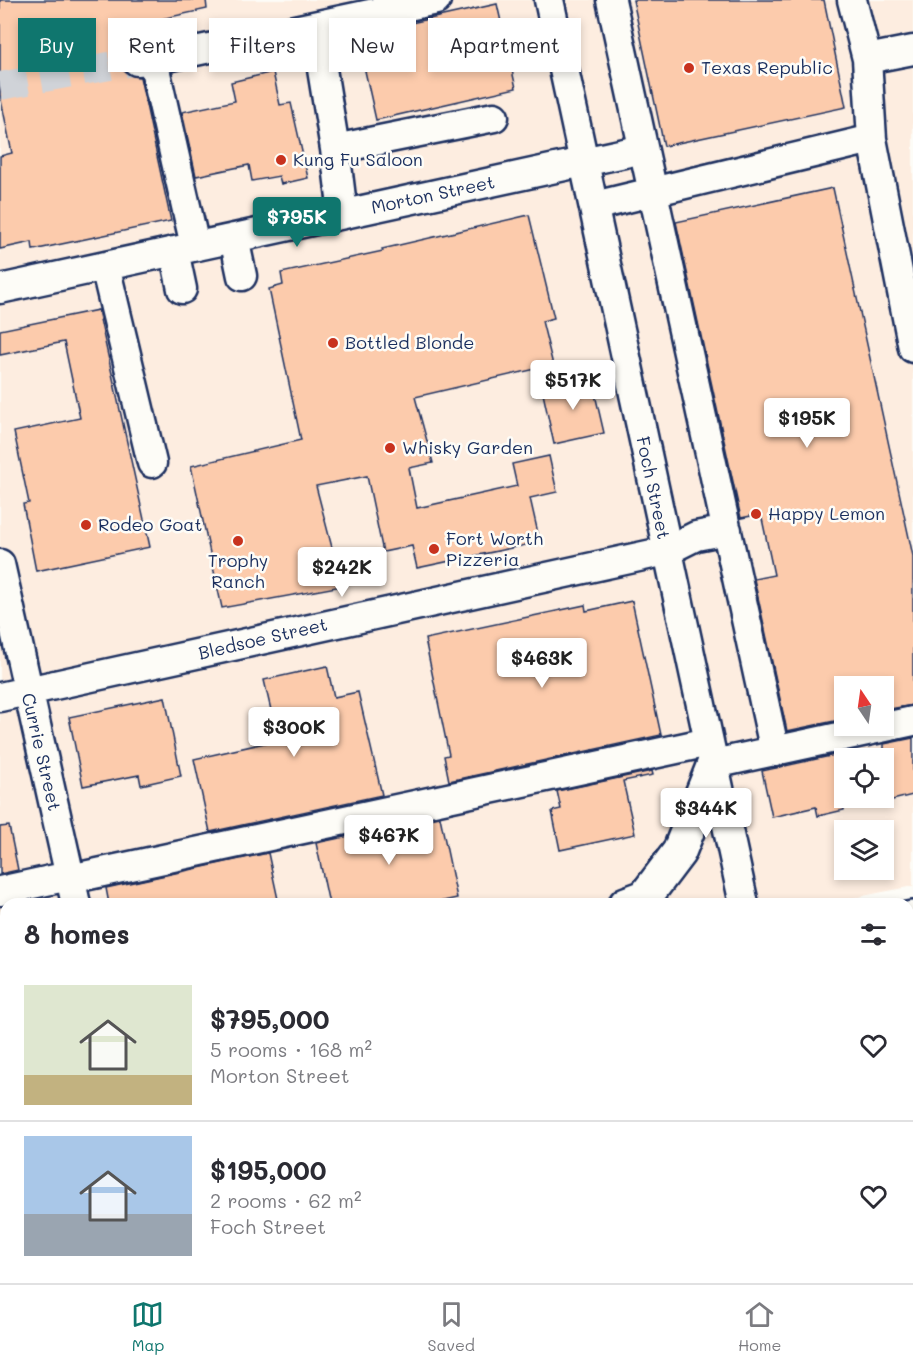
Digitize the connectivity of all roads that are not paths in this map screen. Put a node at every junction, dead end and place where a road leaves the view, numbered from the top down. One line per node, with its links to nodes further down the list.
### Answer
1 (436, 0): 5 (street)
2 (549, 0): 15 (street, Foch Street)
3 (611, 0): 14 (street)
4 (852, 0): 10 (street)
5 (363, 8): 6 (street)
6 (317, 25)
7 (317, 38): 13 (street)
8 (209, 47): 20 (street)
9 (913, 50): 10 (street)
10 (867, 59): 12 (street)
11 (494, 117): 13 (street)
12 (872, 139): 16 (street); 25 (street)
13 (335, 149): 18 (street)
14 (643, 149): 15 (street, Morton Street); 16 (street)
15 (585, 161): 17 (street, Foch Street); 18 (street, Morton Street)
16 (653, 192): 17 (street); 27 (street)
17 (594, 206): 28 (street, Foch Street)
18 (343, 214): 19 (street, Morton Street)
19 (234, 238): 20 (street, Morton Street); 22 (street)
20 (185, 249): 21 (street, Morton Street); 24 (street)
21 (105, 266): 23 (street, Morton Street); 26 (street)
22 (242, 276)
23 (0, 289)
24 (182, 289)
25 (913, 348)
26 (152, 462)
27 (726, 530): 28 (street, Bledsoe Street); 33 (street)
28 (666, 551): 30 (street, Bledsoe Street); 34 (street, Foch Street)
29 (0, 564): 30 (street, Currie Street)
30 (27, 691): 31 (street, Bledsoe Street); 35 (street, Currie Street)
31 (0, 697)
32 (913, 721): 33 (street)
33 (775, 752): 34 (street)
34 (711, 753): 35 (street); 37 (main road); 38 (street, Foch Street)
35 (72, 886): 36 (street)
36 (0, 891)
37 (642, 898)
38 (743, 898)

